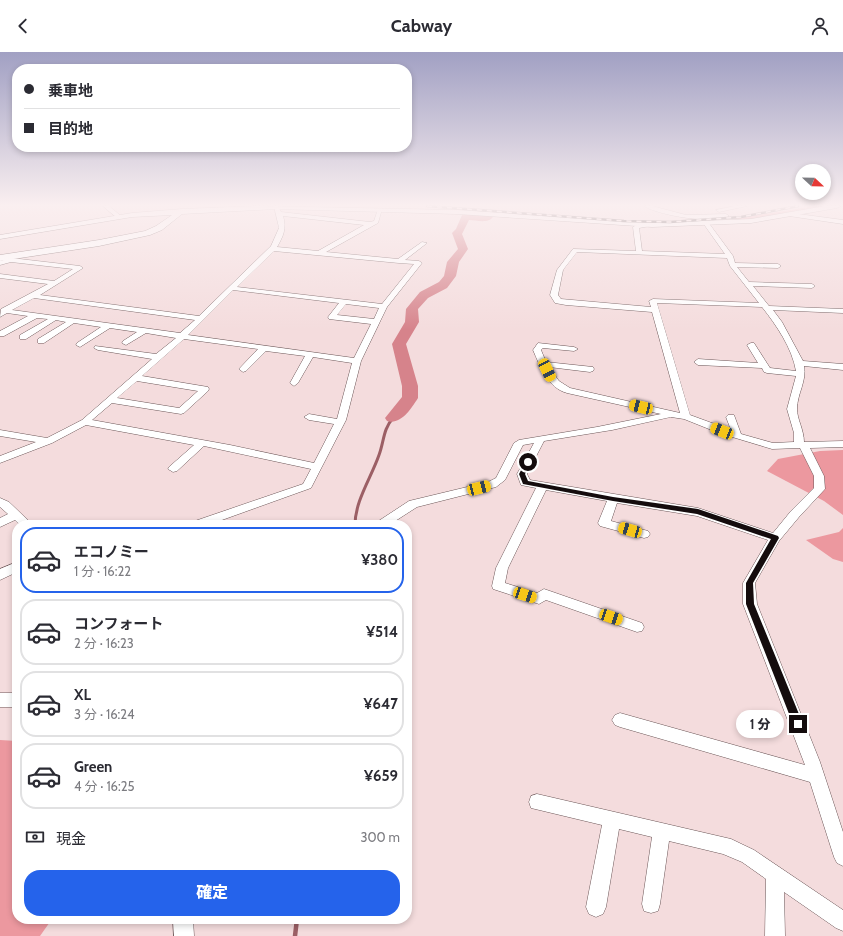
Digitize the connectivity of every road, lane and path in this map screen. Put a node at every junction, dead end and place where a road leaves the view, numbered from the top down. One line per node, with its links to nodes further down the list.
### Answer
1 (66, 247): 10 (street)
2 (331, 247): 8 (street)
3 (418, 247): 11 (street)
4 (638, 247): 7 (street)
5 (724, 247): 9 (street)
6 (272, 249): 8 (street); 21 (street)
7 (639, 253): 9 (street); 26 (street)
8 (320, 254): 11 (street)
9 (730, 256): 13 (street)
10 (0, 258)
11 (399, 261): 24 (street)
12 (0, 263): 17 (street)
13 (732, 265): 14 (street); 18 (street)
14 (778, 266)
15 (0, 276): 16 (street)
16 (14, 278): 17 (street); 19 (street)
17 (54, 283): 22 (street)
18 (746, 284): 20 (street); 25 (street)
19 (0, 286)
20 (812, 286)
21 (232, 288): 23 (street); 31 (street)
22 (33, 296): 28 (street); 31 (street)
23 (344, 301): 24 (street); 33 (street)
24 (384, 306): 33 (street)
25 (766, 306): 26 (street); 27 (street); 50 (street)
26 (655, 310): 63 (street)
27 (843, 311)
28 (2, 312): 29 (street)
29 (35, 316): 30 (street); 36 (street)
30 (55, 318): 32 (street); 38 (street)
31 (200, 318): 37 (street)
32 (72, 321): 34 (street); 39 (street)
33 (376, 322): 48 (street)
34 (108, 326): 35 (street); 41 (street)
35 (144, 331): 37 (street); 40 (street)
36 (1, 334)
37 (182, 336): 44 (street); 47 (street)
38 (22, 337)
39 (42, 341)
40 (126, 343)
41 (80, 345)
42 (751, 345): 52 (street)
43 (98, 348): 47 (street)
44 (264, 348): 46 (street); 54 (street)
45 (574, 349): 51 (street)
46 (310, 355): 48 (street); 58 (street)
47 (158, 357): 57 (street)
48 (356, 362): 65 (street)
49 (698, 362): 52 (street)
50 (798, 363): 53 (street); 56 (street)
51 (544, 364): 55 (street); 60 (street)
52 (764, 366): 56 (street)
53 (843, 367)
54 (243, 370)
55 (590, 370)
56 (801, 374): 72 (street)
57 (136, 378): 59 (street); 59 (street)
58 (294, 383)
59 (112, 400): 64 (street)
60 (670, 414): 63 (street); 68 (street)
61 (731, 416): 67 (street)
62 (309, 417): 65 (street)
63 (686, 417): 67 (street)
64 (86, 422): 69 (street); 70 (street)
65 (340, 422): 74 (street)
66 (0, 433): 69 (street)
67 (737, 435): 72 (street)
68 (540, 440): 76 (street); 82 (street)
69 (48, 441): 73 (street)
70 (202, 443): 74 (street); 75 (street)
71 (843, 444): 72 (street)
72 (801, 446): 85 (street)
73 (0, 460)
74 (316, 467): 81 (street)
75 (173, 469)
76 (542, 487): 77 (street); 88 (street)
77 (613, 499): 84 (street); 85 (street)
78 (0, 502): 79 (street)
79 (16, 515): 80 (street); 83 (street)
80 (22, 520)
81 (210, 520)
82 (389, 520)
83 (0, 523)
84 (644, 534)
85 (775, 538): 92 (street)
86 (12, 569): 87 (street)
87 (0, 575)
88 (637, 626)
89 (0, 700): 90 (street)
90 (12, 700)
91 (620, 720): 92 (street)
92 (816, 776): 96 (street)
93 (537, 802): 94 (street)
94 (612, 819): 95 (street); 99 (street)
95 (662, 832): 97 (street); 98 (street)
96 (842, 851)
97 (775, 875): 100 (street); 103 (street)
98 (651, 904)
99 (596, 907)
100 (843, 921)
101 (183, 924): 102 (street)
102 (184, 936)
103 (775, 936)

